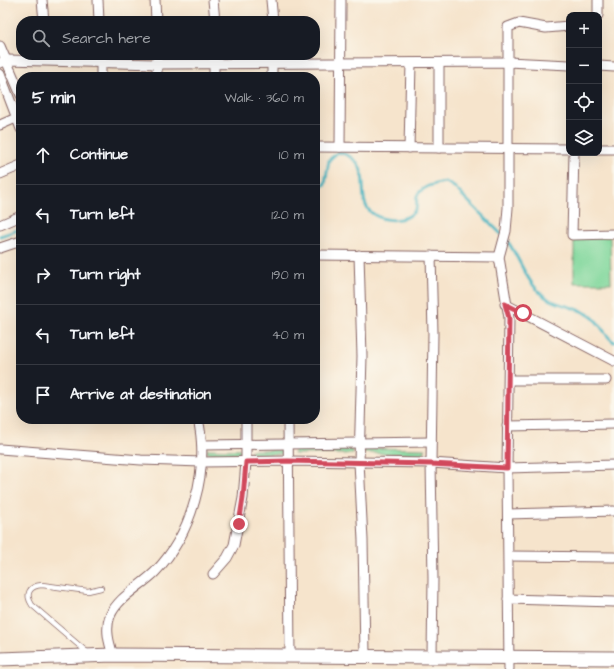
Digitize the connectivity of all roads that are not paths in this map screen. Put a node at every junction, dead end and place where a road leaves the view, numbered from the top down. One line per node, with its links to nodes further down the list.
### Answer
1 (42, 0): 9 (street)
2 (98, 0): 10 (street)
3 (155, 0): 11 (street)
4 (213, 0): 12 (street)
5 (271, 0): 13 (street)
6 (341, 0): 24 (street)
7 (598, 0): 8 (street)
8 (598, 12)
9 (44, 16)
10 (99, 16)
11 (156, 16)
12 (215, 16)
13 (273, 16)
14 (566, 26): 23 (street)
15 (0, 46): 22 (street)
16 (24, 60): 22 (street)
17 (101, 60): 30 (street)
18 (157, 60): 19 (street); 31 (street)
19 (214, 60): 32 (street)
20 (272, 60): 33 (street)
21 (289, 60): 24 (street)
22 (3, 61): 35 (street)
23 (508, 62): 26 (street); 27 (street); 42 (street)
24 (341, 63): 25 (street); 39 (street)
25 (411, 63): 26 (street); 40 (street)
26 (440, 63): 41 (street)
27 (566, 65)
28 (602, 66): 29 (street)
29 (614, 67)
30 (101, 72)
31 (157, 72)
32 (214, 72)
33 (272, 72)
34 (0, 74): 36 (street)
35 (16, 85)
36 (16, 118): 37 (street)
37 (0, 125)
38 (320, 147): 39 (street)
39 (340, 147): 40 (street)
40 (409, 148): 41 (street)
41 (439, 148): 42 (street)
42 (507, 148): 43 (street); 57 (street)
43 (566, 149)
44 (602, 149): 45 (street)
45 (614, 149)
46 (574, 156): 51 (street)
47 (16, 167): 48 (street)
48 (0, 174)
49 (16, 218): 50 (street)
50 (0, 225)
51 (614, 234)
52 (16, 243): 53 (street)
53 (0, 248)
54 (320, 255): 55 (street)
55 (359, 255): 56 (street); 68 (street)
56 (431, 256): 57 (street); 67 (street)
57 (499, 257): 58 (street)
58 (505, 304): 59 (street); 60 (street)
59 (614, 360)
60 (509, 380): 61 (street); 66 (street)
61 (606, 380)
62 (199, 424): 70 (street)
63 (246, 424): 69 (street)
64 (288, 424): 71 (street)
65 (614, 424): 66 (street)
66 (507, 426): 79 (street)
67 (431, 442): 68 (street); 77 (street)
68 (359, 443): 71 (street); 76 (street)
69 (246, 444): 70 (street); 71 (street); 75 (street)
70 (202, 445): 74 (street)
71 (288, 445): 73 (street)
72 (0, 450): 74 (street)
73 (288, 461): 75 (street); 76 (street); 92 (street)
74 (202, 462): 75 (street); 88 (street)
75 (246, 462): 84 (street)
76 (359, 462): 77 (street); 89 (street)
77 (431, 464): 79 (street); 91 (street)
78 (614, 465): 79 (street)
79 (507, 468): 81 (street)
80 (614, 511): 81 (street)
81 (508, 514): 82 (street)
82 (509, 556): 83 (street); 86 (street)
83 (614, 557)
84 (213, 574)
85 (101, 588): 90 (lane)
86 (508, 599): 87 (street); 95 (street)
87 (614, 602)
88 (113, 655): 90 (street); 92 (street)
89 (365, 655): 91 (street); 92 (street)
90 (91, 656): 94 (street)
91 (432, 656): 95 (street)
92 (290, 657)
93 (614, 658): 95 (street)
94 (0, 659)
95 (509, 663)

